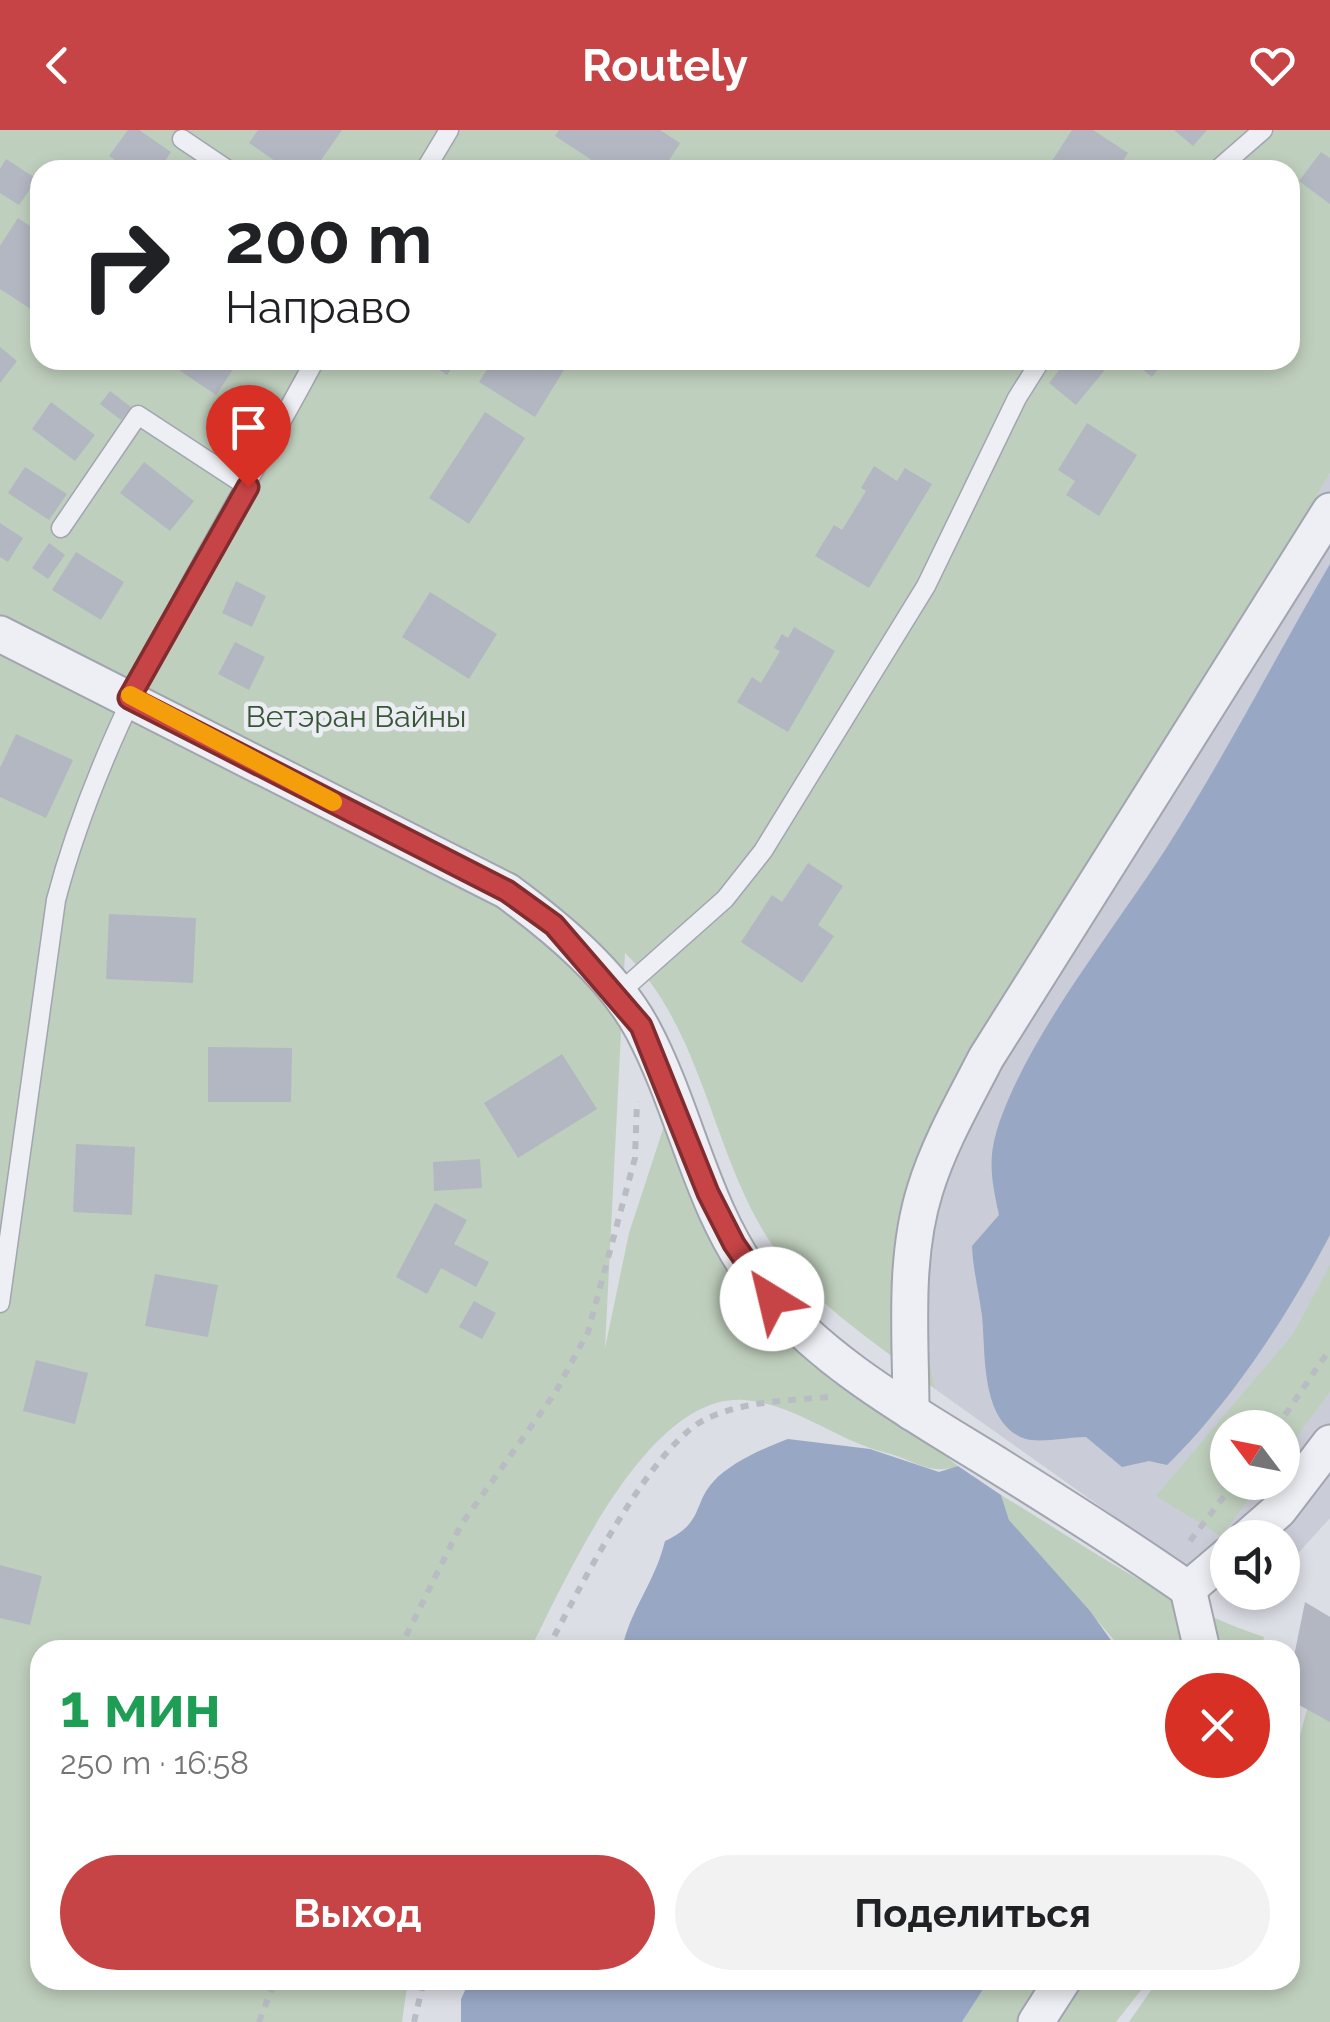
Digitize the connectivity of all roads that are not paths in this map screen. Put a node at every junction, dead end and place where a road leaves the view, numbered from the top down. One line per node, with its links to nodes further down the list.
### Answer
1 (450, 130): 5 (lane)
2 (1263, 130): 6 (lane)
3 (182, 140): 4 (lane)
4 (213, 160)
5 (431, 160)
6 (1228, 160)
7 (311, 370): 9 (lane)
8 (1035, 370): 14 (lane)
9 (248, 487): 11 (lane); 13 (lane)
10 (1330, 511): 16 (street)
11 (61, 528)
12 (0, 634): 13 (street)
13 (129, 698): 14 (street); 15 (lane)
14 (618, 994): 16 (street)
15 (0, 1303)
16 (897, 1402): 20 (street)
17 (1330, 1442): 18 (street)
18 (1267, 1520)
19 (1210, 1565): 20 (street)
20 (1178, 1582): 21 (street)
21 (1198, 1640)
22 (1057, 1990): 23 (street)
23 (1036, 2022)

